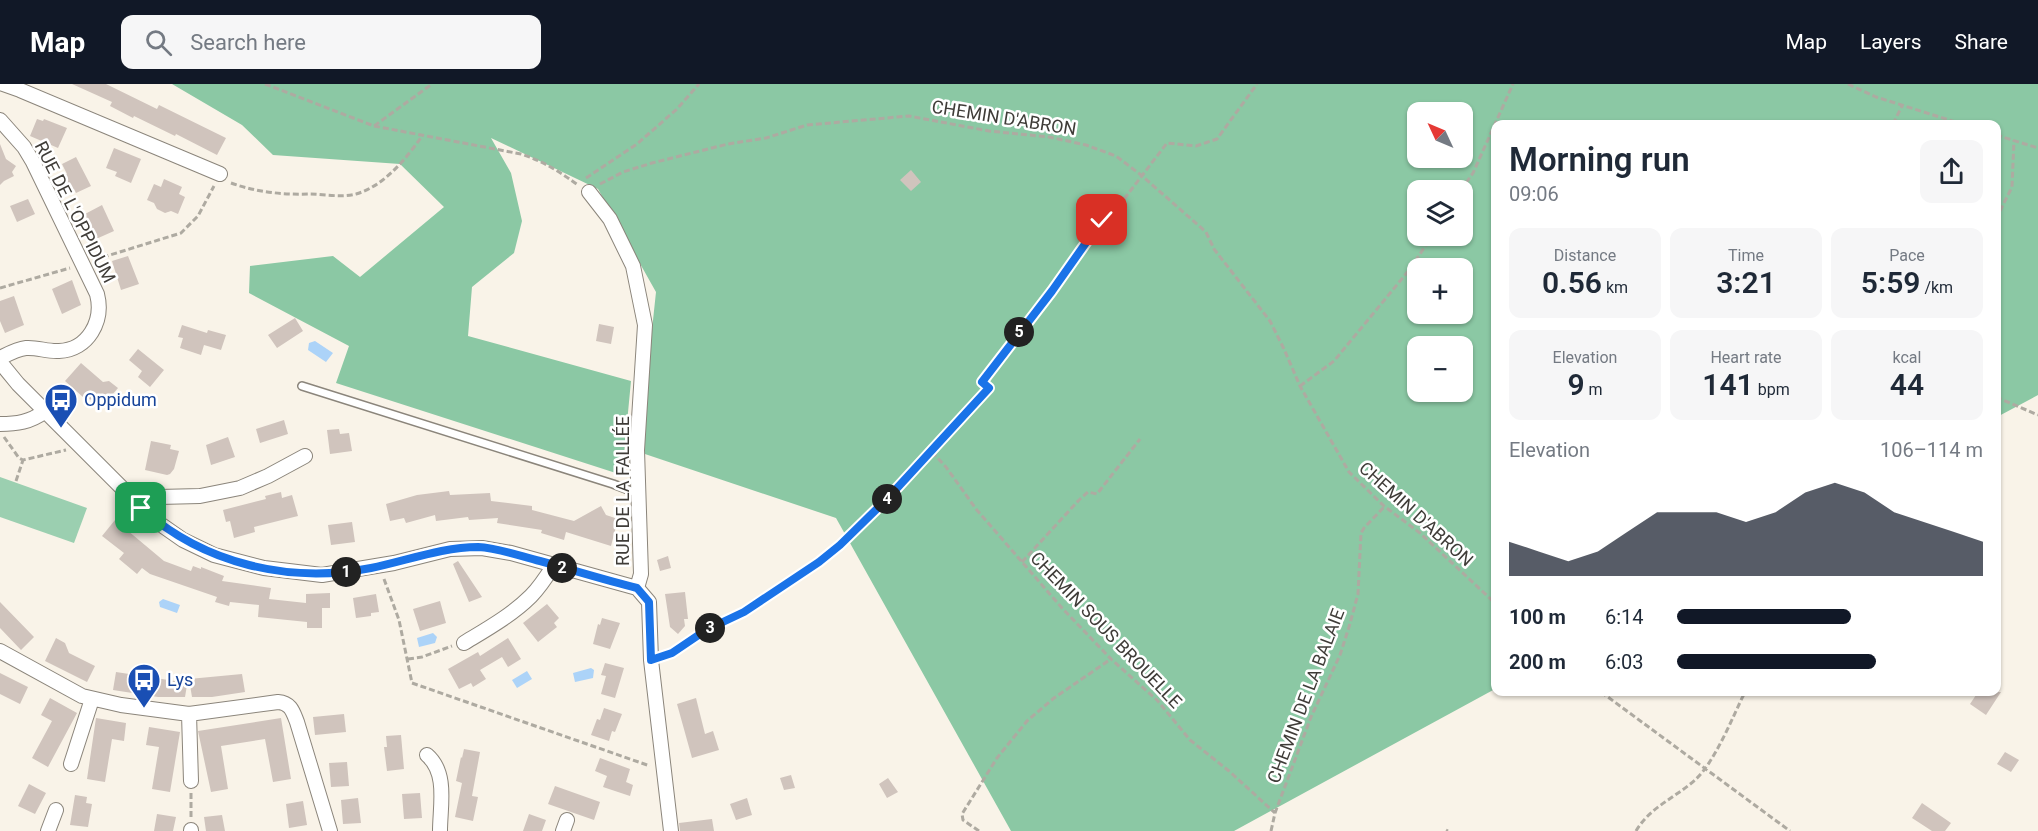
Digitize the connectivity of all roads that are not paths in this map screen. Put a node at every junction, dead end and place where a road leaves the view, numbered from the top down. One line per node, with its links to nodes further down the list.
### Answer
1 (3, 84): 3 (street)
2 (0, 120): 5 (street, RUE DE L'OPPIDUM)
3 (219, 176)
4 (584, 189): 10 (street, RUE DE LA FALLÉE)
5 (0, 360): 7 (street)
6 (302, 386): 10 (lane)
7 (44, 412): 8 (street); 11 (street)
8 (1, 424)
9 (305, 456): 11 (street)
10 (639, 494): 13 (street, RUE DE LA FALLÉE)
11 (141, 508): 12 (street)
12 (554, 565): 13 (street); 14 (street)
13 (637, 588): 25 (street, RUE DE LA FALLÉE)
14 (464, 643)
15 (1, 653): 16 (street)
16 (92, 699): 17 (street); 19 (street)
17 (189, 714): 20 (street); 23 (street)
18 (427, 755): 24 (street)
19 (71, 764)
20 (191, 781)
21 (56, 810): 22 (street)
22 (48, 831)
23 (330, 831)
24 (440, 831)
25 (671, 831)

